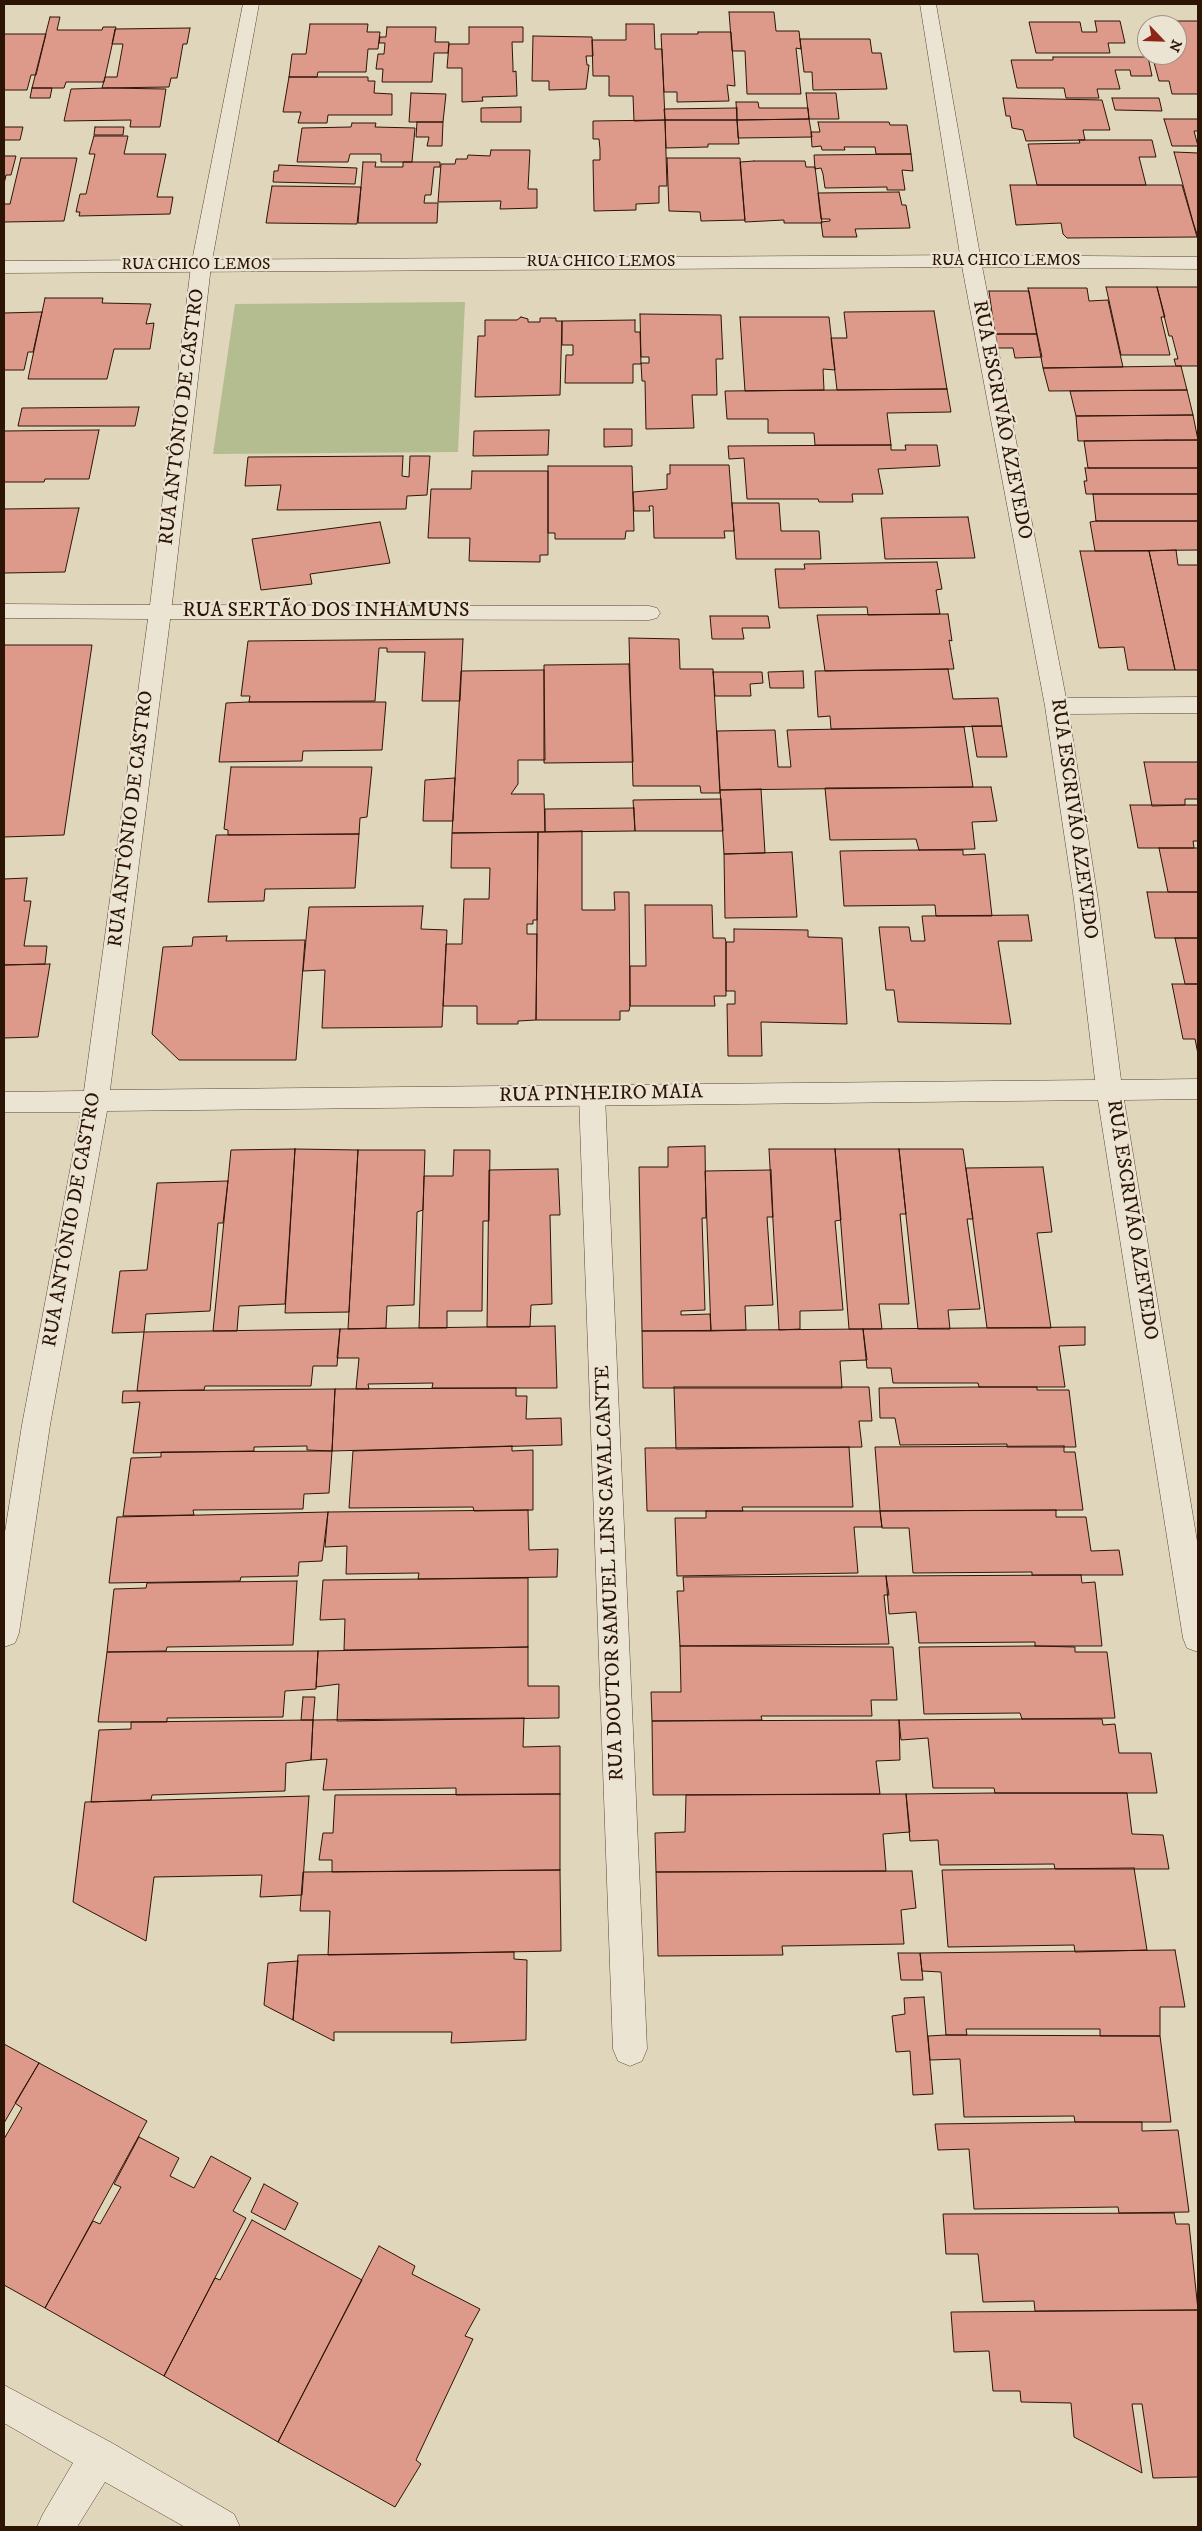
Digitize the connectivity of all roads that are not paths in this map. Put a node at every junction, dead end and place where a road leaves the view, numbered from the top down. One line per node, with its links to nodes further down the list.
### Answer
1 (251, 4): 5 (street, RUA ANTÔNIO DE CASTRO)
2 (928, 4): 3 (street, RUA ESCRIVÃO AZEVEDO)
3 (971, 261): 4 (street, RUA CHICO LEMOS); 5 (street, RUA CHICO LEMOS); 11 (street, RUA ESCRIVÃO AZEVEDO)
4 (1198, 263)
5 (201, 266): 6 (street, RUA CHICO LEMOS); 8 (street, RUA ANTÔNIO DE CASTRO)
6 (4, 267)
7 (4, 611): 8 (street, RUA SERTÃO DOS INHAMUNS)
8 (160, 612): 9 (street, RUA SERTÃO DOS INHAMUNS); 15 (street, RUA ANTÔNIO DE CASTRO)
9 (649, 613)
10 (1198, 705): 11 (street)
11 (1056, 706): 12 (street, RUA ESCRIVÃO AZEVEDO)
12 (1109, 1089): 13 (street, RUA PINHEIRO MAIA); 14 (street, RUA PINHEIRO MAIA); 18 (street, RUA ESCRIVÃO AZEVEDO)
13 (1198, 1089)
14 (592, 1096): 15 (street, RUA PINHEIRO MAIA); 19 (street, RUA DOUTOR SAMUEL LINS CAVALCANTE)
15 (96, 1100): 16 (street, RUA PINHEIRO MAIA); 17 (street, RUA ANTÔNIO DE CASTRO)
16 (4, 1102)
17 (4, 1633)
18 (1198, 1638)
19 (630, 2049)
20 (4, 2403): 21 (street)
21 (99, 2456): 22 (street); 23 (street)
22 (56, 2527)
23 (221, 2527)

